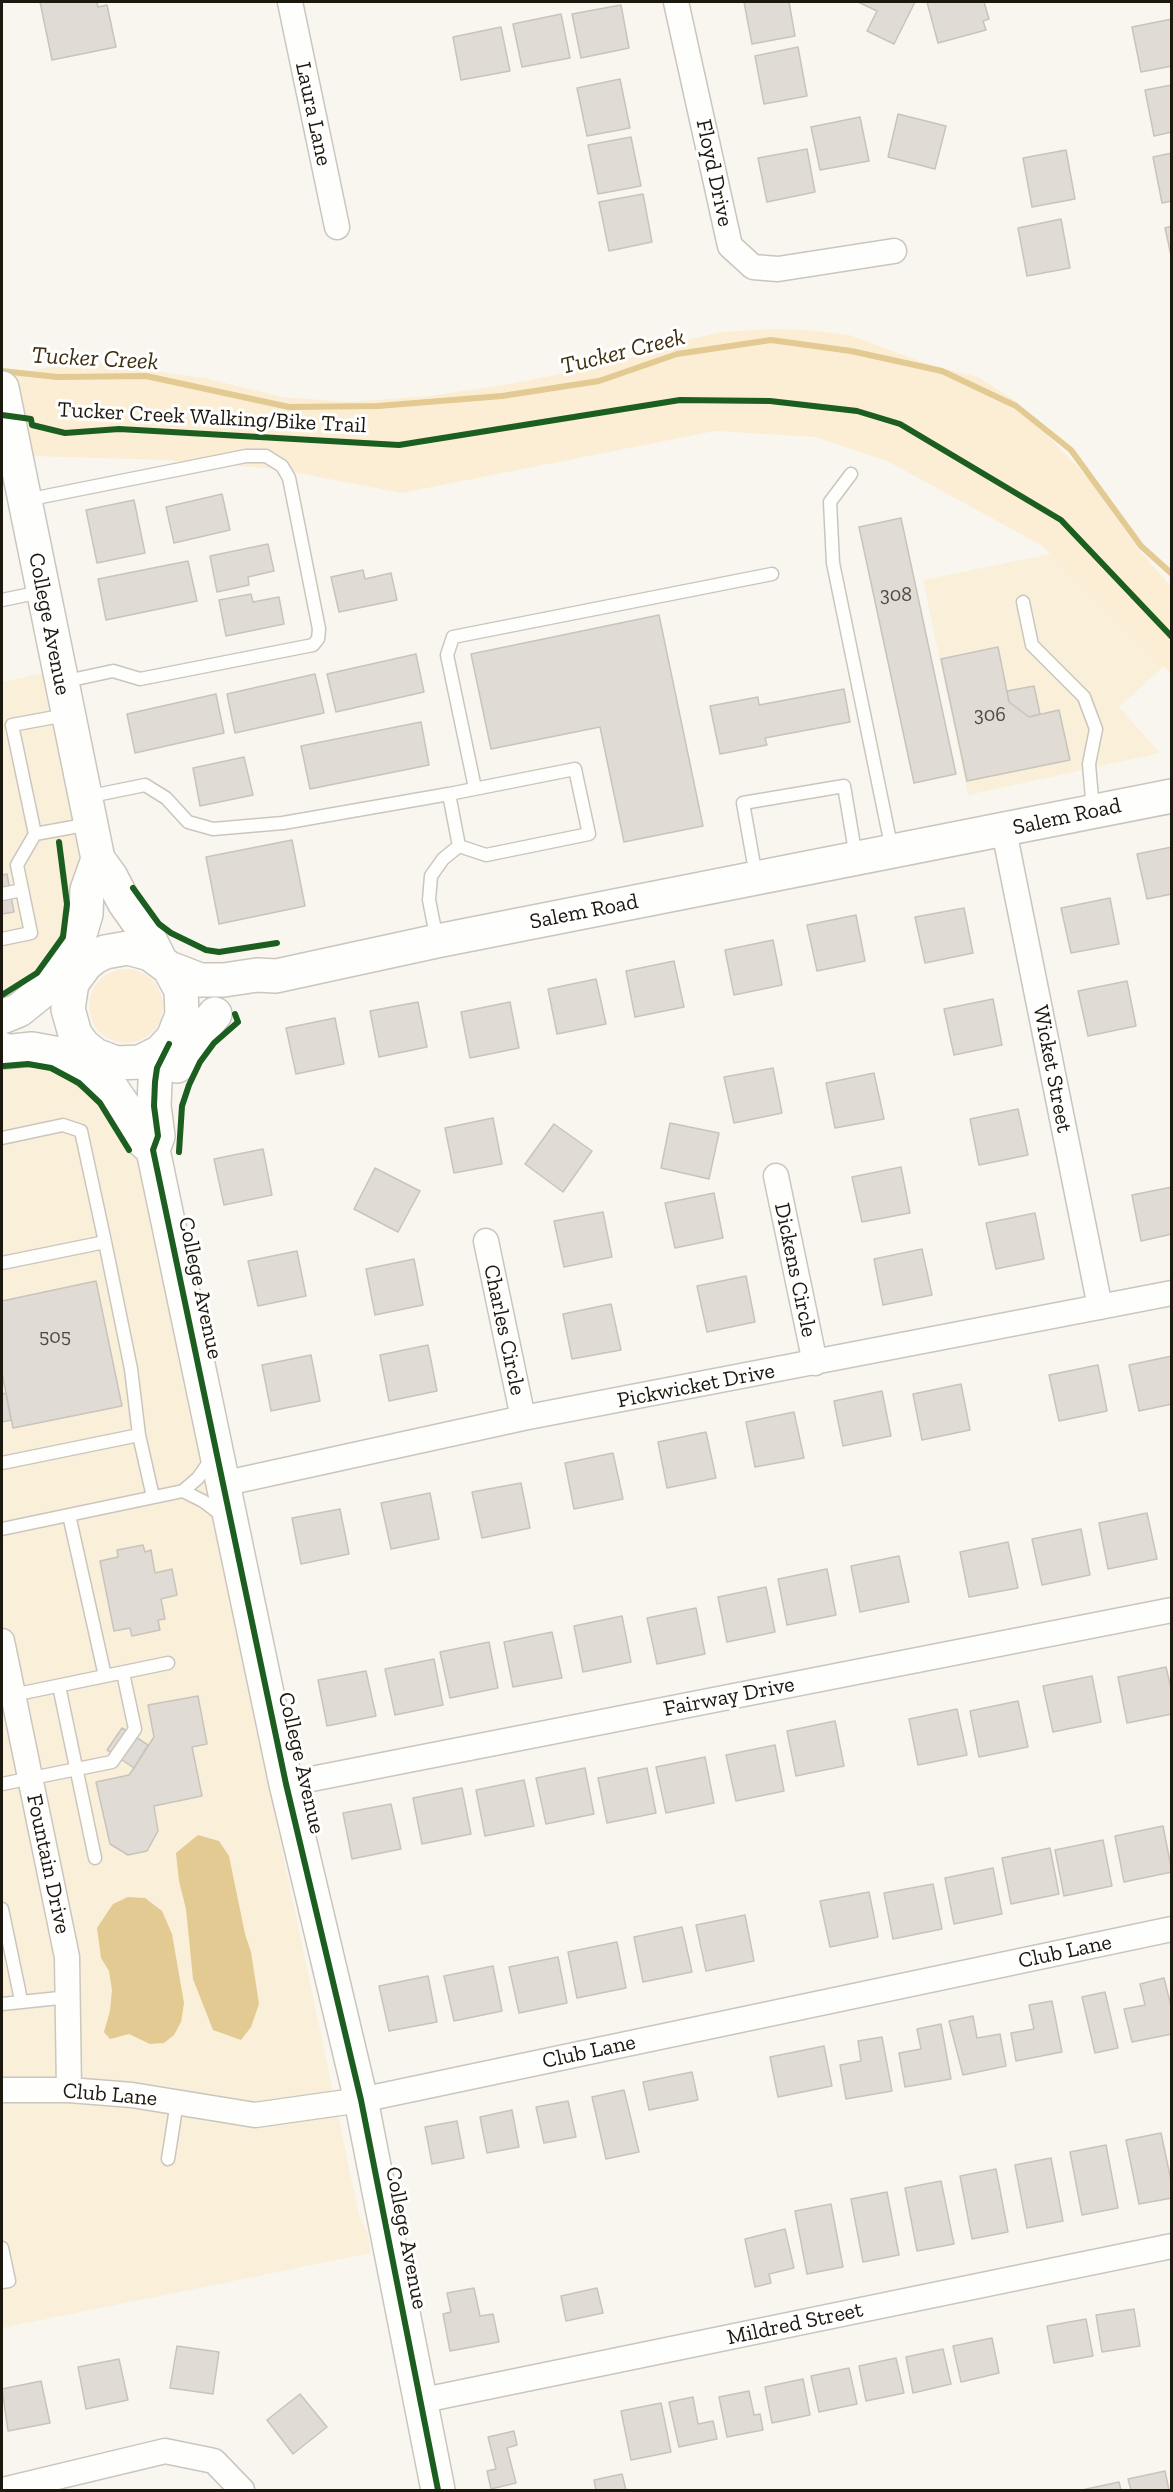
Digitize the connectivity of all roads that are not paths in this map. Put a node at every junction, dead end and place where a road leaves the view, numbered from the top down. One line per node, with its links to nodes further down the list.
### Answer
1 (290, 2): 3 (street, Laura Lane)
2 (676, 2): 4 (street, Floyd Drive)
3 (337, 227)
4 (894, 251)
5 (4, 398): 7 (street, College Avenue)
6 (851, 474): 23 (lane)
7 (25, 500): 9 (street, College Avenue); 12 (lane)
8 (772, 574): 15 (lane)
9 (42, 591): 10 (lane); 12 (street, College Avenue)
10 (2, 600)
11 (1023, 602): 19 (lane)
12 (61, 682): 13 (street, College Avenue)
13 (68, 715): 14 (lane); 18 (street, College Avenue)
14 (7, 726): 21 (lane)
15 (475, 788): 16 (lane); 22 (lane)
16 (449, 794): 18 (lane); 22 (lane)
17 (1172, 796): 19 (street, Salem Road)
18 (87, 811): 21 (lane); 25 (street, College Avenue)
19 (1093, 811): 20 (street, Salem Road)
20 (1004, 831): 23 (street, Salem Road); 49 (street, Wicket Street)
21 (35, 834): 27 (lane)
22 (459, 846): 30 (lane)
23 (892, 851): 24 (street, Salem Road)
24 (856, 858): 26 (street, Salem Road); 26 (lane)
25 (96, 865): 31 (street, College Avenue); 32 (street, College Avenue); 34 (street)
26 (756, 878): 30 (street, Salem Road)
27 (22, 890): 28 (lane); 29 (lane)
28 (2, 894)
29 (2, 939)
30 (438, 941): 33 (street, Salem Road)
31 (159, 955): 32 (street); 33 (street, Salem Road); 38 (street)
32 (82, 968): 34 (street); 40 (street)
33 (266, 976): 35 (street, Salem Road)
34 (49, 986): 36 (street)
35 (215, 1014): 38 (street, Salem Road); 43 (street)
36 (2, 1017)
37 (2, 1041): 40 (street)
38 (171, 1041): 40 (street); 43 (street, College Avenue)
39 (2, 1049): 41 (street)
40 (89, 1050): 41 (street, College Avenue)
41 (114, 1091): 43 (street, College Avenue)
42 (2, 1138): 46 (lane)
43 (156, 1143): 53 (street, College Avenue)
44 (776, 1176): 50 (street, Dickens Circle)
45 (486, 1241): 51 (street, Charles Circle)
46 (105, 1242): 47 (lane); 52 (lane)
47 (2, 1263)
48 (1172, 1293): 49 (street, Pickwicket Drive)
49 (1100, 1307): 50 (street, Pickwicket Drive)
50 (815, 1364): 51 (street, Pickwicket Drive)
51 (523, 1418): 55 (street, Pickwicket Drive)
52 (139, 1435): 54 (lane); 57 (lane)
53 (216, 1452): 55 (street, College Avenue); 56 (lane)
54 (2, 1463)
55 (222, 1484): 59 (street, College Avenue)
56 (183, 1491): 57 (lane); 59 (lane)
57 (153, 1497): 58 (lane)
58 (69, 1515): 60 (lane); 65 (lane)
59 (230, 1521): 71 (street, College Avenue)
60 (2, 1529)
61 (1172, 1610): 71 (street, Fairway Drive)
62 (2, 1641): 67 (street, Fountain Drive)
63 (168, 1663): 64 (lane)
64 (123, 1673): 65 (lane); 68 (lane)
65 (105, 1676): 66 (lane)
66 (59, 1686): 67 (lane); 68 (lane)
67 (13, 1695): 69 (street, Fountain Drive)
68 (77, 1769): 69 (lane); 72 (lane)
69 (30, 1779): 70 (lane); 75 (street, Fountain Drive)
70 (2, 1784)
71 (286, 1784): 80 (street, College Avenue)
72 (95, 1858)
73 (2, 1909): 76 (lane)
74 (1172, 1929): 80 (street, Club Lane)
75 (69, 1997): 76 (lane); 79 (street, Fountain Drive)
76 (21, 2000): 77 (lane)
77 (2, 2004)
78 (2, 2090): 79 (street, Club Lane)
79 (69, 2090): 81 (street, Club Lane)
80 (362, 2100): 81 (street, Club Lane); 86 (street, College Avenue)
81 (177, 2102): 82 (lane)
82 (168, 2159)
83 (1172, 2246): 86 (street, Mildred Street)
84 (2, 2248): 85 (lane)
85 (5, 2282)
86 (419, 2401): 89 (street, College Avenue)
87 (3, 2490): 88 (street)
88 (242, 2490)
89 (438, 2490)

